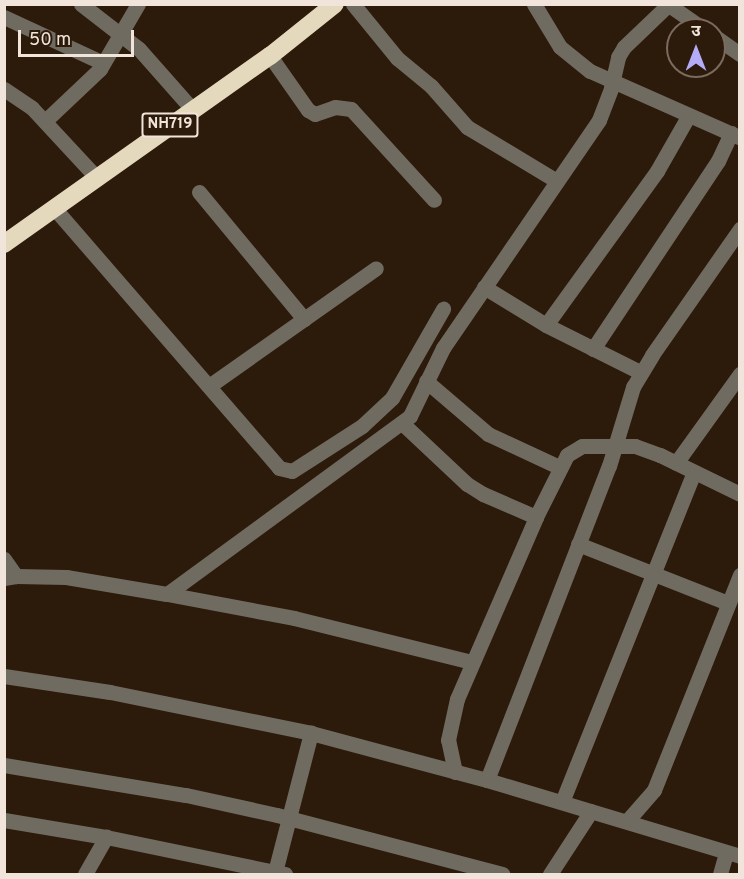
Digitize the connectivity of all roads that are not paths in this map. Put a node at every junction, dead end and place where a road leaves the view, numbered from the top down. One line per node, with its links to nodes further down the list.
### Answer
1 (81, 4): 9 (street)
2 (138, 4): 9 (street)
3 (353, 4): 21 (street)
4 (669, 5): 8 (street); 14 (street)
5 (328, 7): 12 (highway, NH719)
6 (539, 8): 14 (street)
7 (4, 17): 13 (street)
8 (688, 18)
9 (119, 33): 13 (street); 16 (street)
10 (726, 44): 11 (street)
11 (740, 54)
12 (270, 56): 16 (highway, NH719); 23 (street)
13 (103, 63): 18 (street)
14 (612, 81): 17 (street); 21 (street)
15 (4, 89): 18 (street)
16 (192, 109): 20 (highway, NH719)
17 (689, 115): 19 (street); 31 (street)
18 (45, 121): 20 (street)
19 (735, 135): 32 (street)
20 (97, 178): 24 (highway, NH719)
21 (557, 181): 28 (street)
22 (199, 192): 30 (street)
23 (434, 200)
24 (55, 209): 26 (highway, NH719); 36 (street)
25 (740, 229): 33 (street)
26 (4, 244)
27 (376, 268): 30 (street)
28 (484, 287): 31 (street); 35 (street)
29 (443, 309): 36 (street)
30 (304, 319): 36 (street)
31 (546, 325): 32 (street)
32 (593, 349): 33 (street)
33 (640, 372): 38 (street)
34 (740, 374): 39 (street)
35 (426, 381): 37 (street); 40 (street)
36 (209, 386)
37 (403, 424): 43 (street); 49 (street)
38 (616, 446): 39 (street); 40 (street); 44 (street)
39 (676, 463): 41 (street)
40 (559, 467): 43 (street)
41 (694, 472): 42 (street); 46 (street)
42 (740, 494)
43 (536, 517): 51 (street)
44 (578, 544): 46 (street); 56 (street)
45 (4, 559): 48 (street)
46 (652, 574): 50 (street); 57 (street)
47 (740, 575): 50 (street)
48 (10, 577): 49 (street)
49 (167, 594): 51 (street)
50 (728, 603): 61 (street)
51 (472, 662): 55 (street)
52 (4, 676): 53 (street)
53 (311, 732): 55 (street); 59 (street)
54 (4, 765): 59 (street)
55 (455, 772): 56 (street)
56 (487, 780): 57 (street)
57 (562, 802): 58 (street)
58 (591, 811): 61 (street); 68 (street)
59 (290, 818): 65 (street); 67 (street)
60 (4, 820): 62 (street)
61 (627, 821): 63 (street)
62 (106, 837): 64 (street); 66 (street)
63 (733, 854): 69 (street)
64 (246, 870): 65 (street)
65 (280, 873)
66 (85, 874)
67 (502, 874)
68 (550, 874)
69 (720, 874)

